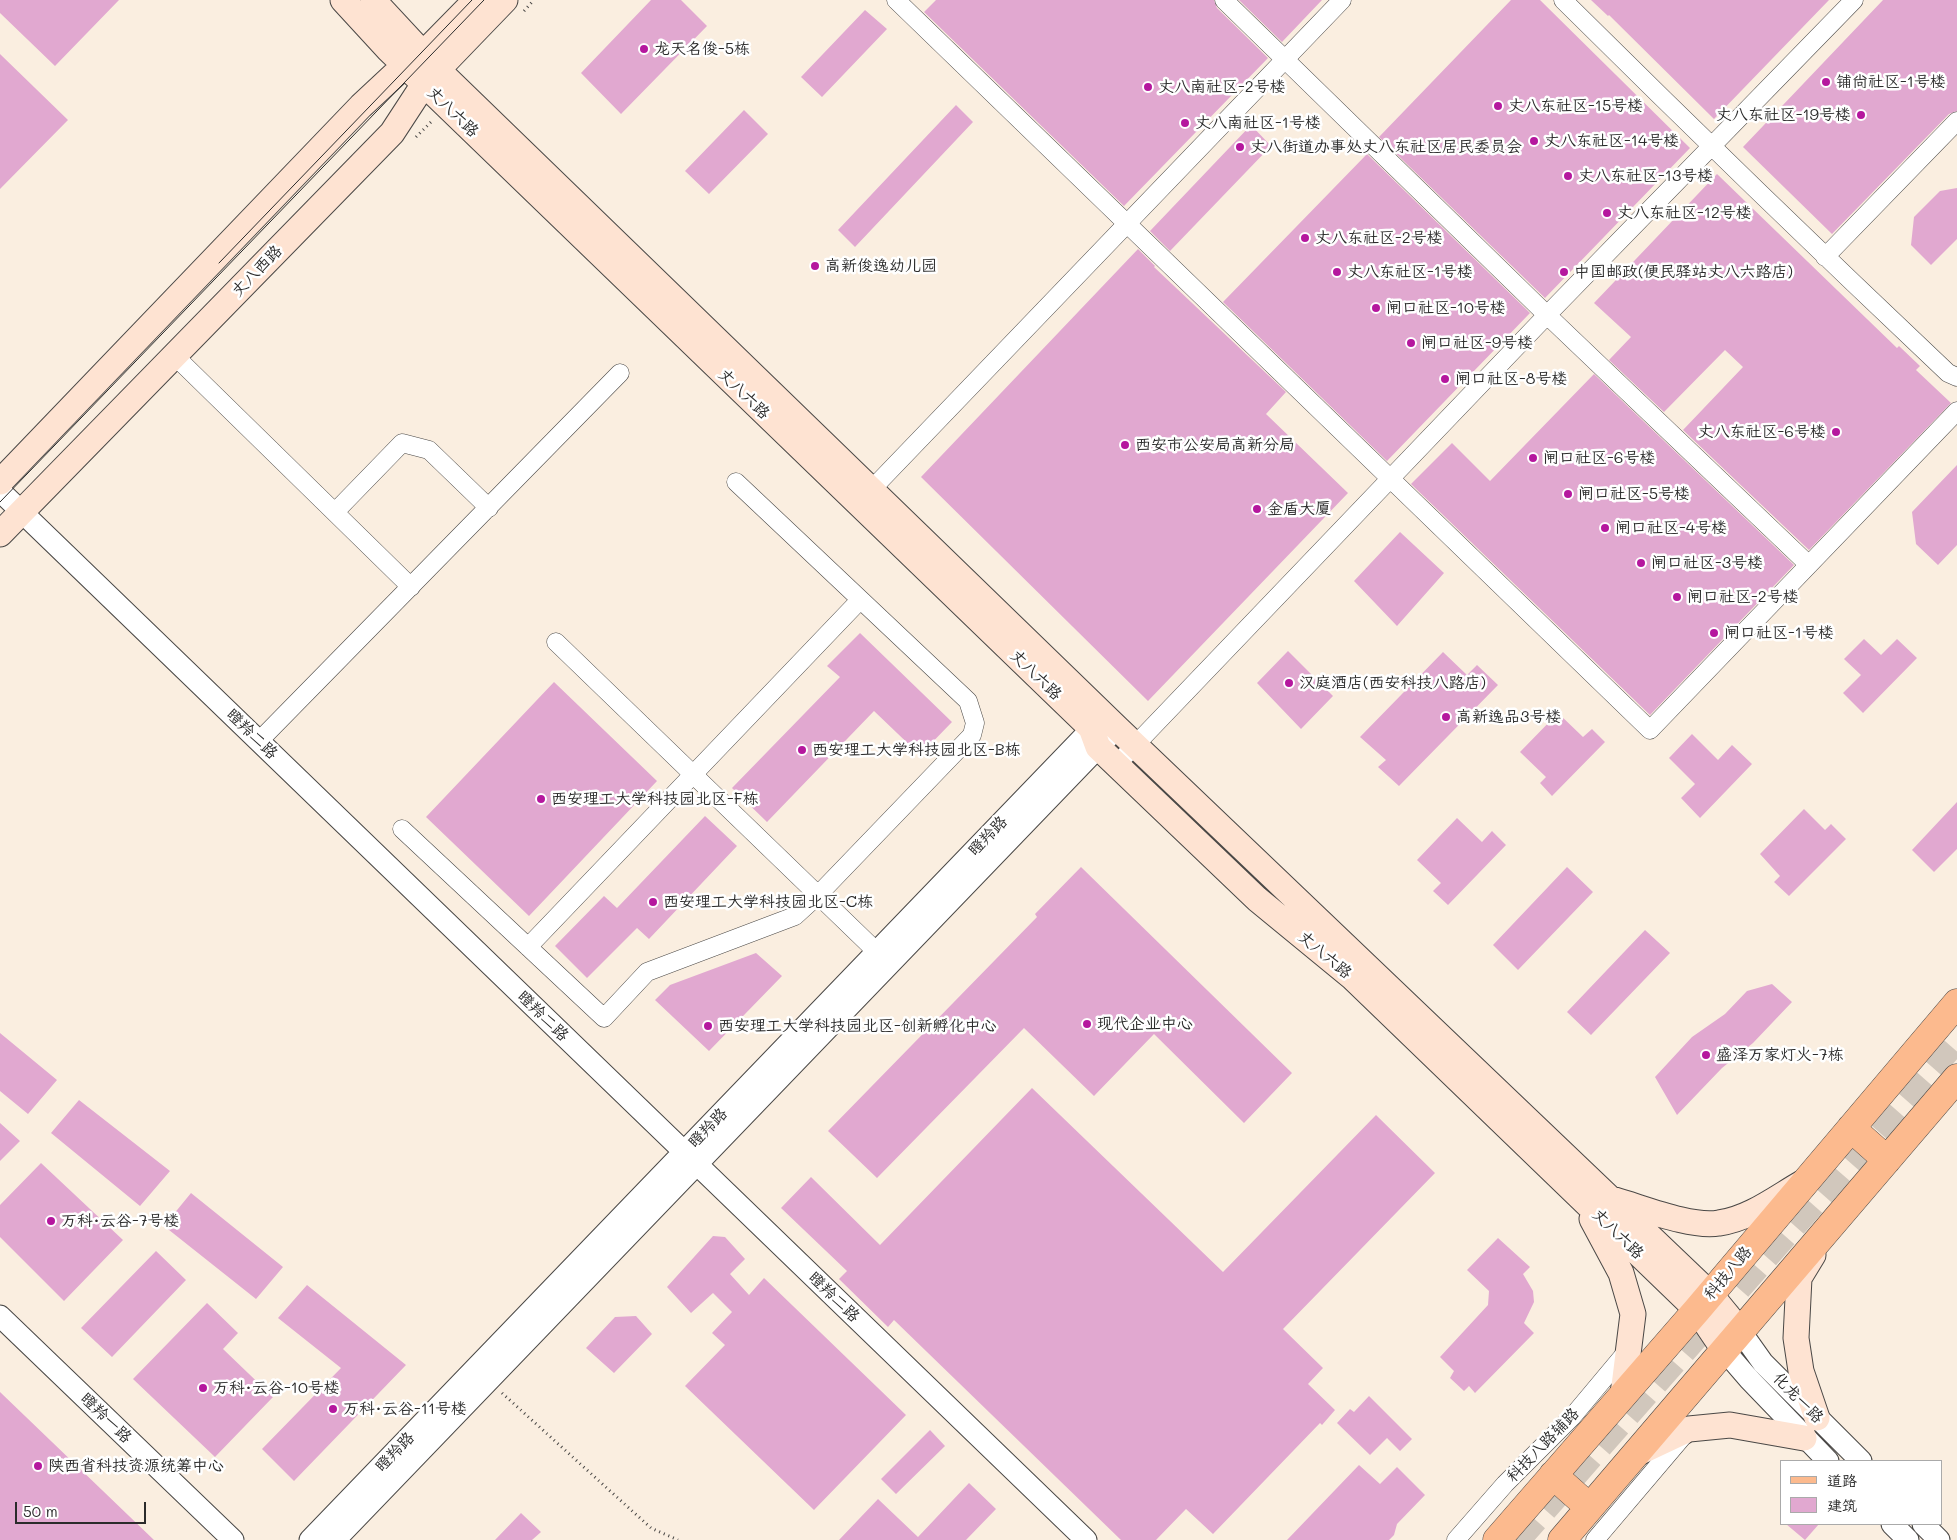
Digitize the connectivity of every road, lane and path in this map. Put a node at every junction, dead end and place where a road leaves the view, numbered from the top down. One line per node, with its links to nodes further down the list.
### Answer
1 (343, 0): 11 (main road, 丈八六路)
2 (373, 0): 11 (main road, 丈八六路)
3 (476, 0): 11 (main road, 丈八西路)
4 (506, 0): 11 (main road, 丈八西路)
5 (896, 0): 14 (street)
6 (1224, 0): 10 (street)
7 (1342, 0): 10 (street)
8 (1563, 0): 13 (street)
9 (1854, 0): 13 (street)
10 (1286, 59): 14 (street); 16 (street)
11 (422, 68): 22 (main road, 丈八西路); 24 (main road, 丈八六路); 27 (main road, 丈八西路); 34 (main road, 丈八六路)
12 (1957, 121): 15 (street)
13 (1711, 148): 15 (street); 16 (street)
14 (1128, 224): 21 (street); 24 (street)
15 (1825, 257): 19 (street)
16 (1547, 315): 21 (street); 30 (street)
17 (182, 363): 28 (street)
18 (620, 373): 26 (street)
19 (1957, 377)
20 (1957, 411): 30 (street)
21 (1390, 479): 30 (street); 36 (street)
22 (0, 482)
23 (736, 482): 32 (street)
24 (872, 489): 34 (main road, 丈八六路)
25 (0, 491): 27 (street, 瞪羚二路)
26 (489, 508): 28 (street); 31 (street)
27 (22, 511): 29 (main road, 丈八西路); 35 (street, 瞪羚二路)
28 (334, 512): 31 (street)
29 (0, 534)
30 (1809, 565)
31 (411, 587): 35 (street)
32 (860, 600): 38 (street); 40 (street)
33 (556, 642): 38 (street)
34 (1103, 730): 36 (main road, 丈八六路); 37 (main road, 丈八六路); 42 (street, 瞪羚路); 46 (street, 瞪羚路)
35 (259, 741): 46 (street, 瞪羚二路)
36 (1135, 745): 37 (street); 49 (main road, 丈八六路)
37 (1117, 764): 50 (main road, 丈八六路)
38 (693, 774): 40 (street); 41 (street)
39 (402, 829): 41 (street)
40 (818, 895): 41 (street); 42 (street)
41 (528, 947)
42 (877, 952): 46 (street, 瞪羚路)
43 (1957, 1003): 45 (main road, 科技八路)
44 (1957, 1078): 47 (main road)
45 (1851, 1128): 47 (main road); 48 (main road, 科技八路)
46 (690, 1158): 56 (street, 瞪羚路); 68 (street, 瞪羚路); 71 (street, 瞪羚二路)
47 (1887, 1160): 51 (main road)
48 (1806, 1180): 49 (main road); 52 (main road, 科技八路)
49 (1610, 1198): 52 (main road, 丈八六路)
50 (1582, 1199): 52 (main road, 丈八六路); 55 (main road)
51 (1829, 1227): 54 (main road); 58 (main road)
52 (1703, 1302): 54 (main road, 丈八六路); 57 (main road, 科技八路)
53 (0, 1316): 67 (street, 瞪羚一路)
54 (1732, 1341): 58 (street, 化龙一路); 60 (main road)
55 (1629, 1350): 57 (main road); 72 (street, 科技八路辅路)
56 (488, 1381): 69 (street, 瞪羚路); 70 (path)
57 (1623, 1394): 63 (main road, 科技八路)
58 (1811, 1428): 59 (main road); 61 (street, 化龙一路); 62 (street, 化龙一路)
59 (1689, 1429): 60 (main road); 75 (street)
60 (1634, 1455): 64 (main road)
61 (1827, 1460)
62 (1859, 1460)
63 (1553, 1475): 64 (main road); 73 (main road, 科技八路)
64 (1590, 1507): 74 (main road)
65 (1893, 1525): 76 (street)
66 (1924, 1525): 77 (street)
67 (233, 1540)
68 (310, 1540)
69 (335, 1540)
70 (678, 1540)
71 (1086, 1540)
72 (1456, 1540)
73 (1497, 1540)
74 (1562, 1540)
75 (1595, 1540)
76 (1908, 1540)
77 (1940, 1540)

